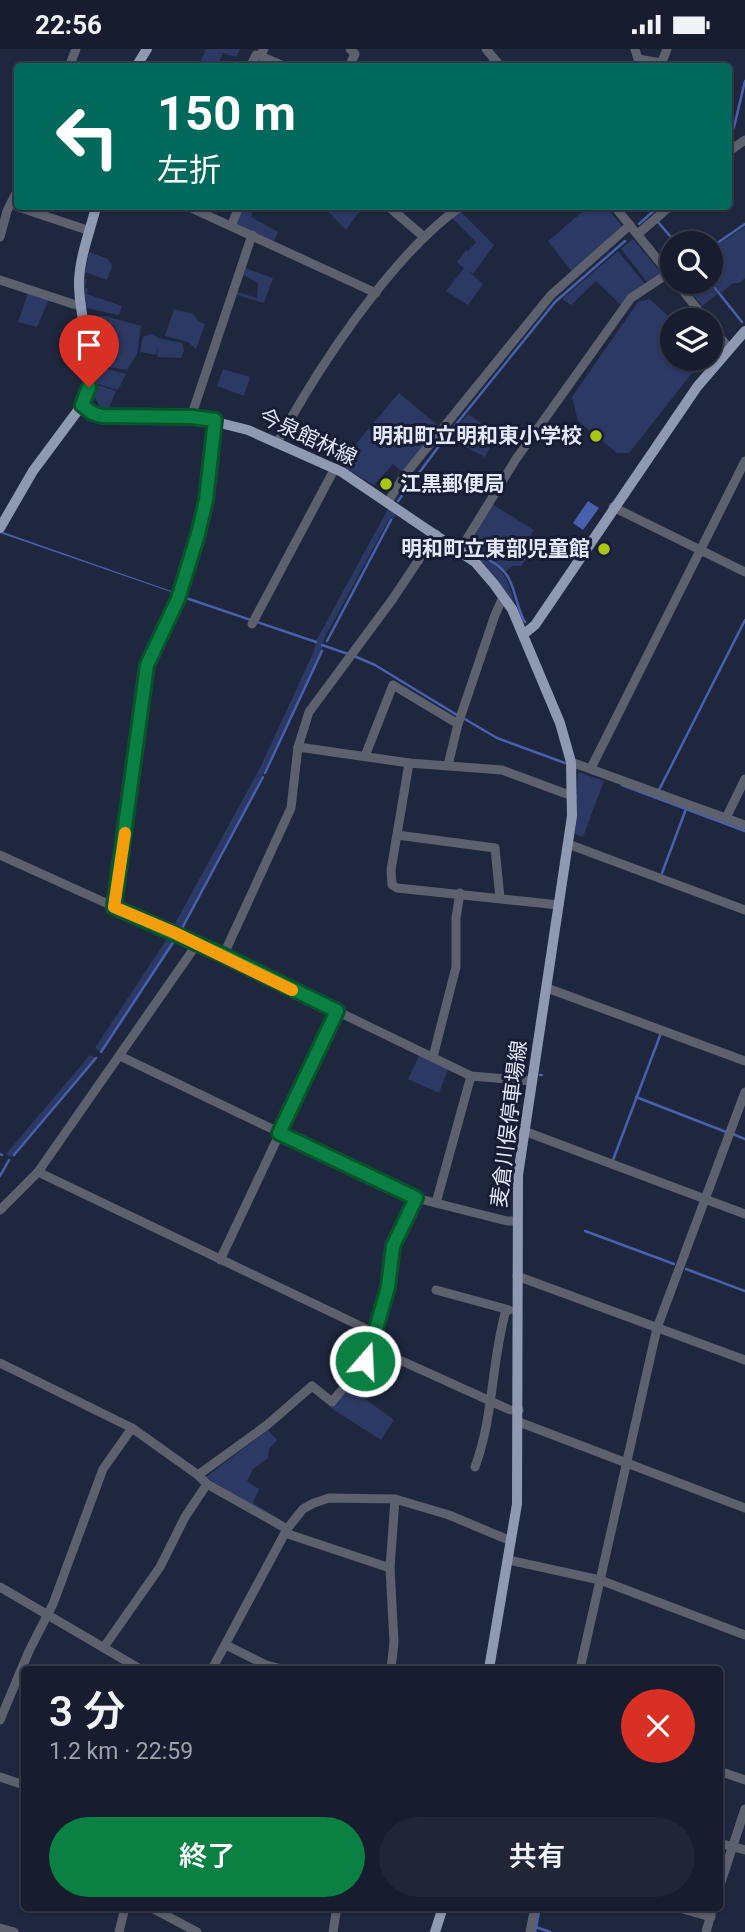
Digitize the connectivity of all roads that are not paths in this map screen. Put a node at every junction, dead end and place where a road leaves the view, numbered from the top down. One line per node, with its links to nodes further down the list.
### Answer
1 (349, 49): 5 (street)
2 (635, 49): 6 (street)
3 (262, 53): 4 (street)
4 (279, 63)
5 (351, 63)
6 (653, 63)
7 (14, 208): 21 (street)
8 (27, 210): 18 (street)
9 (95, 210): 18 (main road)
10 (195, 210): 17 (street)
11 (238, 210): 17 (street)
12 (392, 210): 22 (street)
13 (456, 210): 22 (street)
14 (618, 210): 16 (street)
15 (665, 210): 19 (street)
16 (630, 225): 19 (street); 41 (street)
17 (231, 226): 20 (street)
18 (90, 231): 28 (main road)
19 (638, 234): 23 (street)
20 (252, 235): 26 (street); 34 (street)
21 (0, 237)
22 (424, 237): 26 (street)
23 (660, 262)
24 (0, 280): 28 (street)
25 (660, 281): 45 (street)
26 (376, 293): 36 (street)
27 (685, 294): 29 (street)
28 (81, 305): 33 (main road)
29 (697, 308)
30 (745, 331): 32 (main road)
31 (723, 341): 32 (street)
32 (729, 348): 42 (main road)
33 (82, 405): 34 (main road, 今泉館林線); 43 (main road)
34 (191, 417): 35 (main road, 今泉館林線)
35 (215, 420): 37 (main road, 今泉館林線); 68 (street)
36 (287, 424): 37 (street); 38 (street)
37 (277, 443): 40 (main road, 今泉館林線)
38 (346, 449)
39 (745, 461): 46 (street)
40 (335, 468): 41 (main road, 今泉館林線); 49 (street)
41 (388, 502): 44 (main road, 今泉館林線)
42 (613, 507): 46 (street); 50 (main road)
43 (0, 528)
44 (436, 534): 45 (main road, 今泉館林線); 52 (street)
45 (460, 550): 48 (main road, 今泉館林線)
46 (701, 551): 47 (street); 57 (street)
47 (745, 572)
48 (503, 597): 50 (main road, 今泉館林線); 51 (street)
49 (252, 625)
50 (524, 634): 54 (main road, 麦倉川俣停車場線)
51 (458, 724): 53 (street); 56 (street)
52 (298, 747): 53 (street); 71 (street)
53 (365, 756): 55 (street)
54 (570, 762): 57 (street); 59 (main road, 麦倉川俣停車場線)
55 (408, 763): 56 (street); 62 (street)
56 (448, 765): 59 (street)
57 (591, 768): 60 (street)
58 (745, 779): 60 (street)
59 (572, 796): 63 (main road, 麦倉川俣停車場線)
60 (726, 818): 61 (street)
61 (745, 825)
62 (397, 835): 65 (street); 66 (street)
63 (568, 844): 67 (main road, 麦倉川俣停車場線); 69 (street)
64 (0, 855): 68 (street)
65 (460, 893): 66 (street); 75 (street)
66 (500, 898): 67 (street)
67 (559, 905): 72 (main road, 麦倉川俣停車場線)
68 (114, 907): 70 (street)
69 (745, 909)
70 (197, 944): 71 (street); 74 (street)
71 (223, 955): 73 (street)
72 (547, 988): 76 (street); 78 (main road, 麦倉川俣停車場線)
73 (337, 1011): 75 (street); 81 (street)
74 (120, 1056): 81 (street); 82 (street)
75 (433, 1057): 77 (street)
76 (745, 1061)
77 (471, 1076): 78 (street); 85 (street)
78 (532, 1081): 80 (main road, 麦倉川俣停車場線)
79 (745, 1092): 84 (street)
80 (524, 1131): 84 (street); 88 (main road, 麦倉川俣停車場線)
81 (279, 1133): 83 (street); 89 (street)
82 (38, 1172): 86 (street); 89 (street)
83 (416, 1198): 85 (street); 95 (street)
84 (704, 1199): 87 (street); 94 (street)
85 (436, 1203): 88 (street)
86 (0, 1210)
87 (745, 1214)
88 (517, 1221): 90 (main road, 麦倉川俣停車場線)
89 (220, 1260): 95 (street)
90 (517, 1276): 93 (main road, 麦倉川俣停車場線); 94 (street)
91 (436, 1290): 92 (street)
92 (506, 1310): 93 (street); 99 (street)
93 (518, 1310): 100 (main road, 麦倉川俣停車場線)
94 (657, 1328): 97 (street); 102 (street)
95 (375, 1333): 96 (street)
96 (371, 1346): 99 (street); 104 (street)
97 (745, 1360)
98 (0, 1363): 101 (street)
99 (491, 1401): 100 (street); 103 (street)
100 (519, 1416): 102 (street); 109 (main road, 麦倉川俣停車場線)
101 (132, 1429): 104 (street); 114 (street)
102 (625, 1463): 107 (street); 112 (street)
103 (475, 1467)
104 (198, 1475): 105 (street)
105 (206, 1484): 108 (street); 117 (street)
106 (395, 1499): 108 (street); 109 (street); 111 (street)
107 (745, 1508)
108 (286, 1531): 111 (street); 116 (street)
109 (511, 1541): 110 (main road, 麦倉川俣停車場線)
110 (508, 1560): 112 (street); 123 (main road, 麦倉川俣停車場線)
111 (390, 1568): 122 (street)
112 (600, 1580): 115 (street); 124 (street)
113 (0, 1587): 114 (street)
114 (47, 1615): 117 (street); 118 (street)
115 (745, 1635)
116 (226, 1644): 120 (street); 121 (street)
117 (104, 1647): 119 (street)
118 (23, 1666)
119 (135, 1666)
120 (214, 1666)
121 (270, 1666)
122 (391, 1666)
123 (490, 1666)
124 (581, 1666)
125 (21, 1670): 126 (street)
126 (0, 1720)
127 (723, 1772): 129 (street)
128 (0, 1777): 130 (street)
129 (745, 1780)
130 (21, 1784)
131 (745, 1809): 133 (street)
132 (723, 1844): 133 (street)
133 (732, 1846): 134 (street); 135 (street)
134 (745, 1850)
135 (723, 1875)
136 (124, 1911): 144 (street)
137 (158, 1911): 145 (street)
138 (336, 1911): 146 (street)
139 (442, 1911): 147 (main road)
140 (534, 1911): 148 (street)
141 (712, 1912): 149 (street)
142 (0, 1928): 143 (street)
143 (15, 1932)
144 (119, 1932)
145 (197, 1932)
146 (333, 1932)
147 (435, 1932)
148 (530, 1932)
149 (706, 1932)

